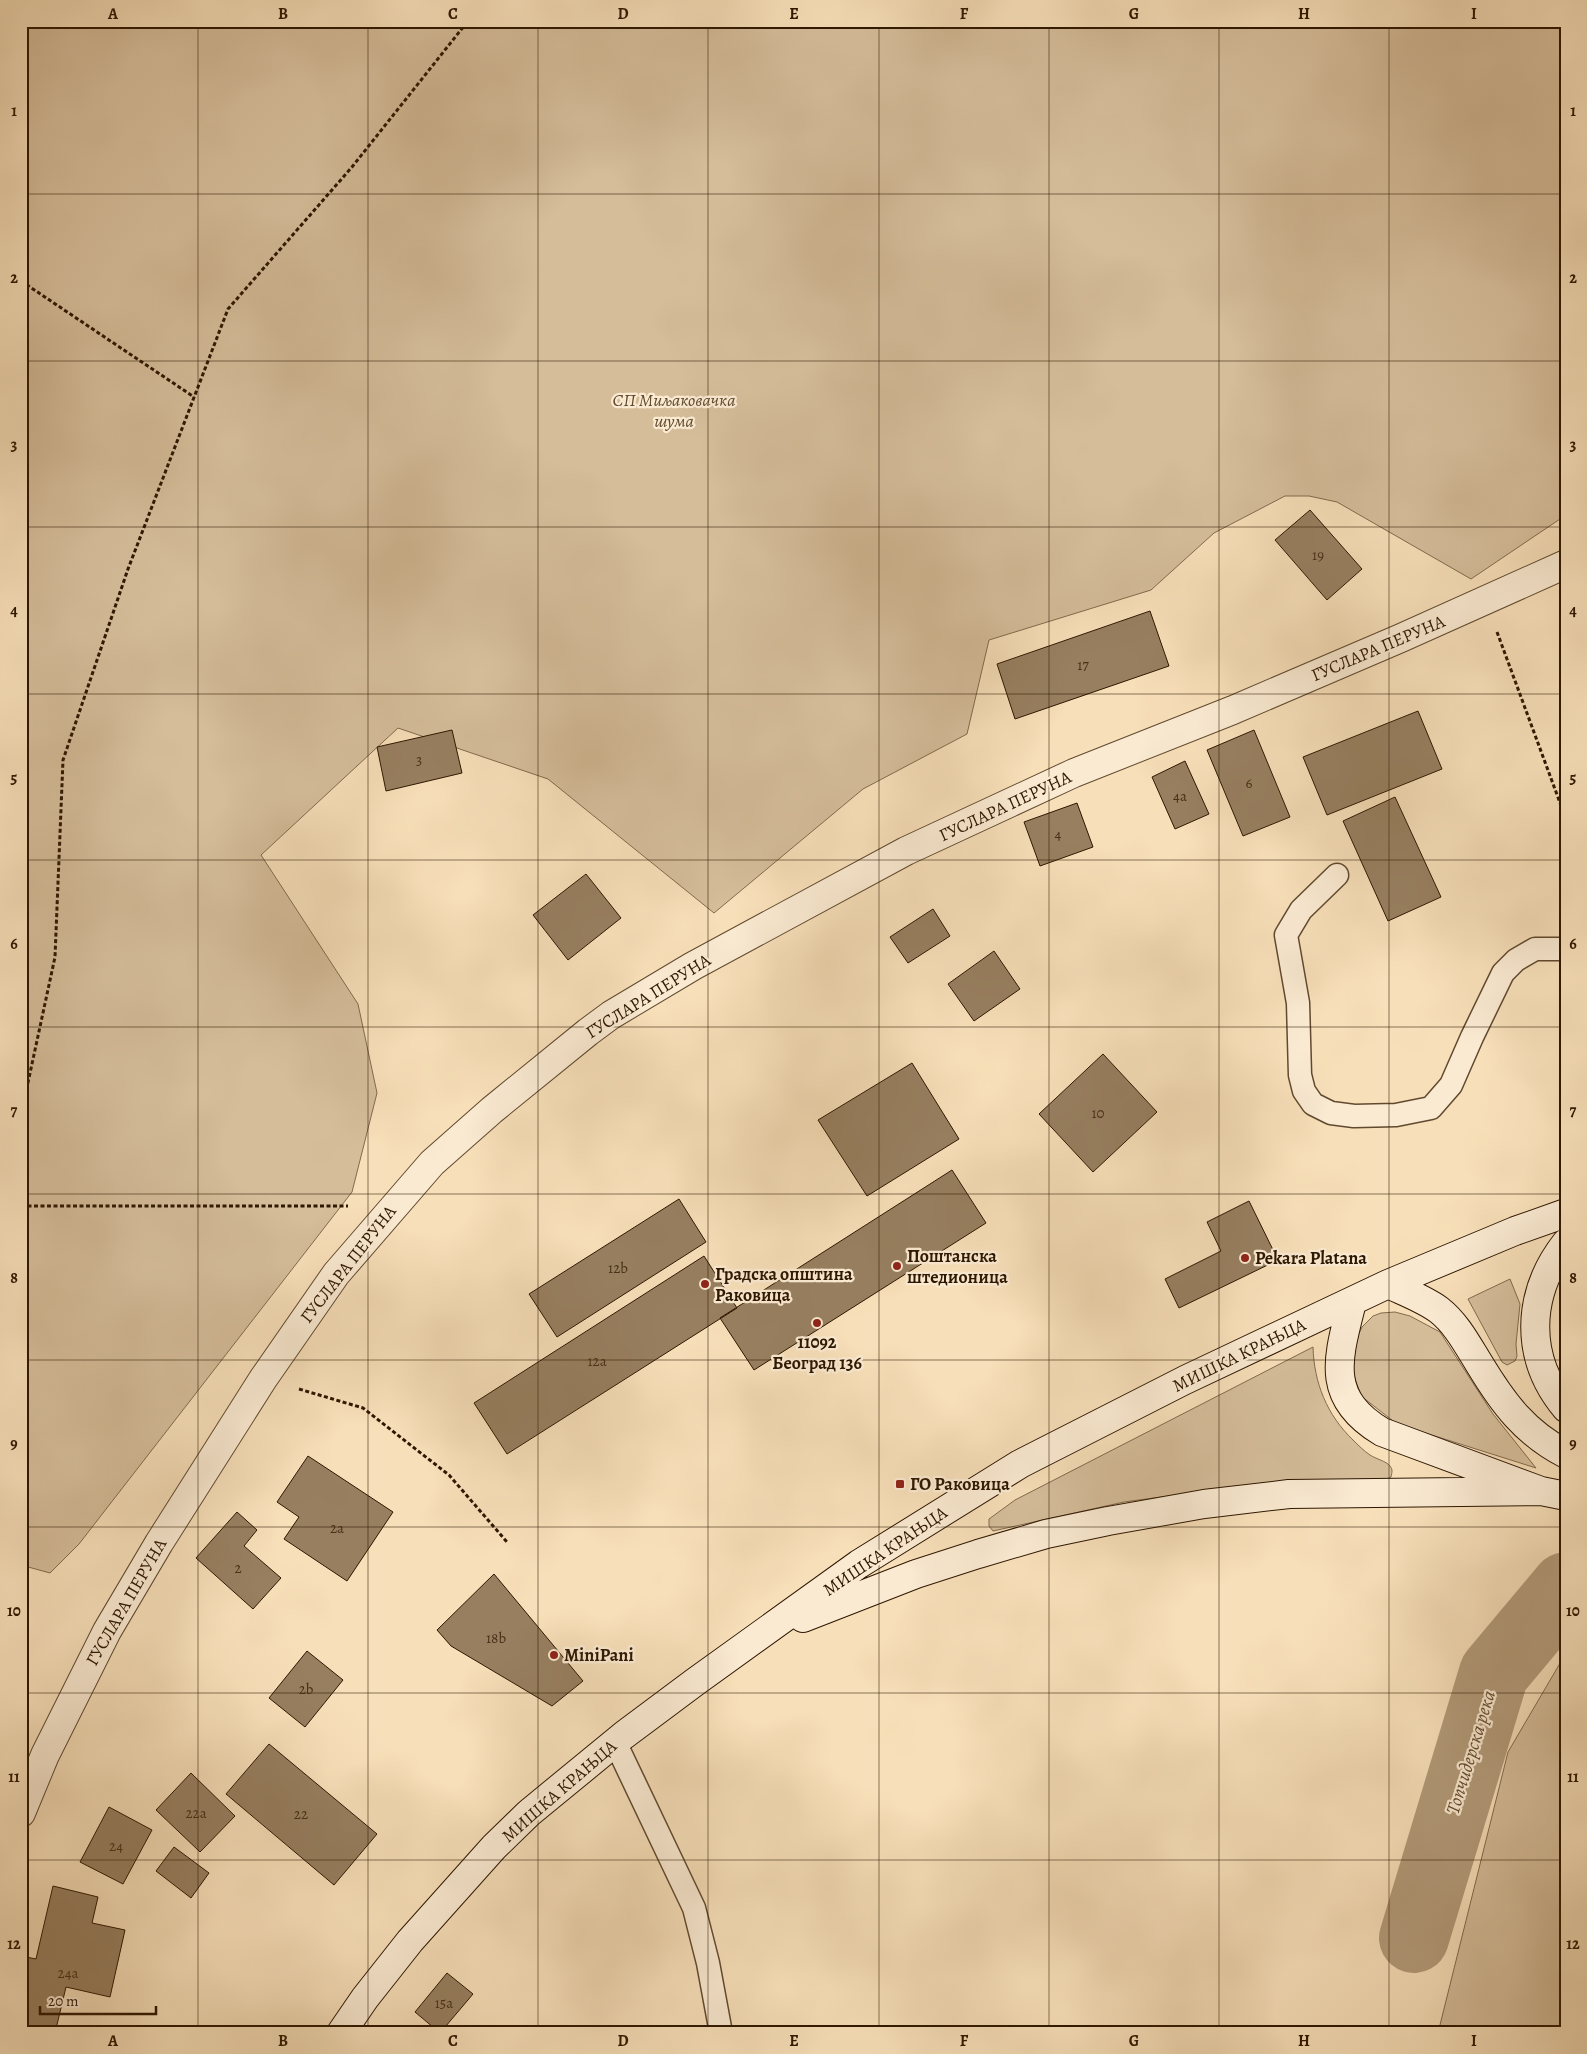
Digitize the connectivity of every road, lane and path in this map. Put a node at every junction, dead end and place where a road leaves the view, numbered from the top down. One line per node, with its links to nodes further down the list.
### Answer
1 (468, 21): 3 (path)
2 (21, 281): 3 (path)
3 (194, 397): 10 (path)
4 (1566, 564): 5 (main road, ГУСЛАРА ПЕРУНА)
5 (1486, 601): 6 (path); 13 (main road, ГУСЛАРА ПЕРУНА)
6 (1566, 819)
7 (1337, 875): 8 (lane)
8 (1566, 949)
9 (21, 1081): 10 (path)
10 (28, 1083): 11 (path)
11 (21, 1115)
12 (21, 1206): 13 (path)
13 (394, 1206): 18 (main road, ГУСЛАРА ПЕРУНА)
14 (1566, 1213): 16 (main road, МИШКА КРАЊЦА)
15 (1566, 1243): 19 (main road)
16 (1388, 1284): 17 (main road, МИШКА КРАЊЦА); 20 (main road)
17 (1352, 1302): 21 (main road); 23 (main road, МИШКА КРАЊЦА)
18 (264, 1379): 22 (path); 25 (main road, ГУСЛАРА ПЕРУНА)
19 (1566, 1408)
20 (1566, 1454)
21 (1554, 1493): 23 (main road)
22 (507, 1542)
23 (756, 1638): 24 (main road, МИШКА КРАЊЦА)
24 (615, 1742): 26 (main road, МИШКА КРАЊЦА); 27 (lane)
25 (21, 1813)
26 (341, 2033)
27 (721, 2033)

